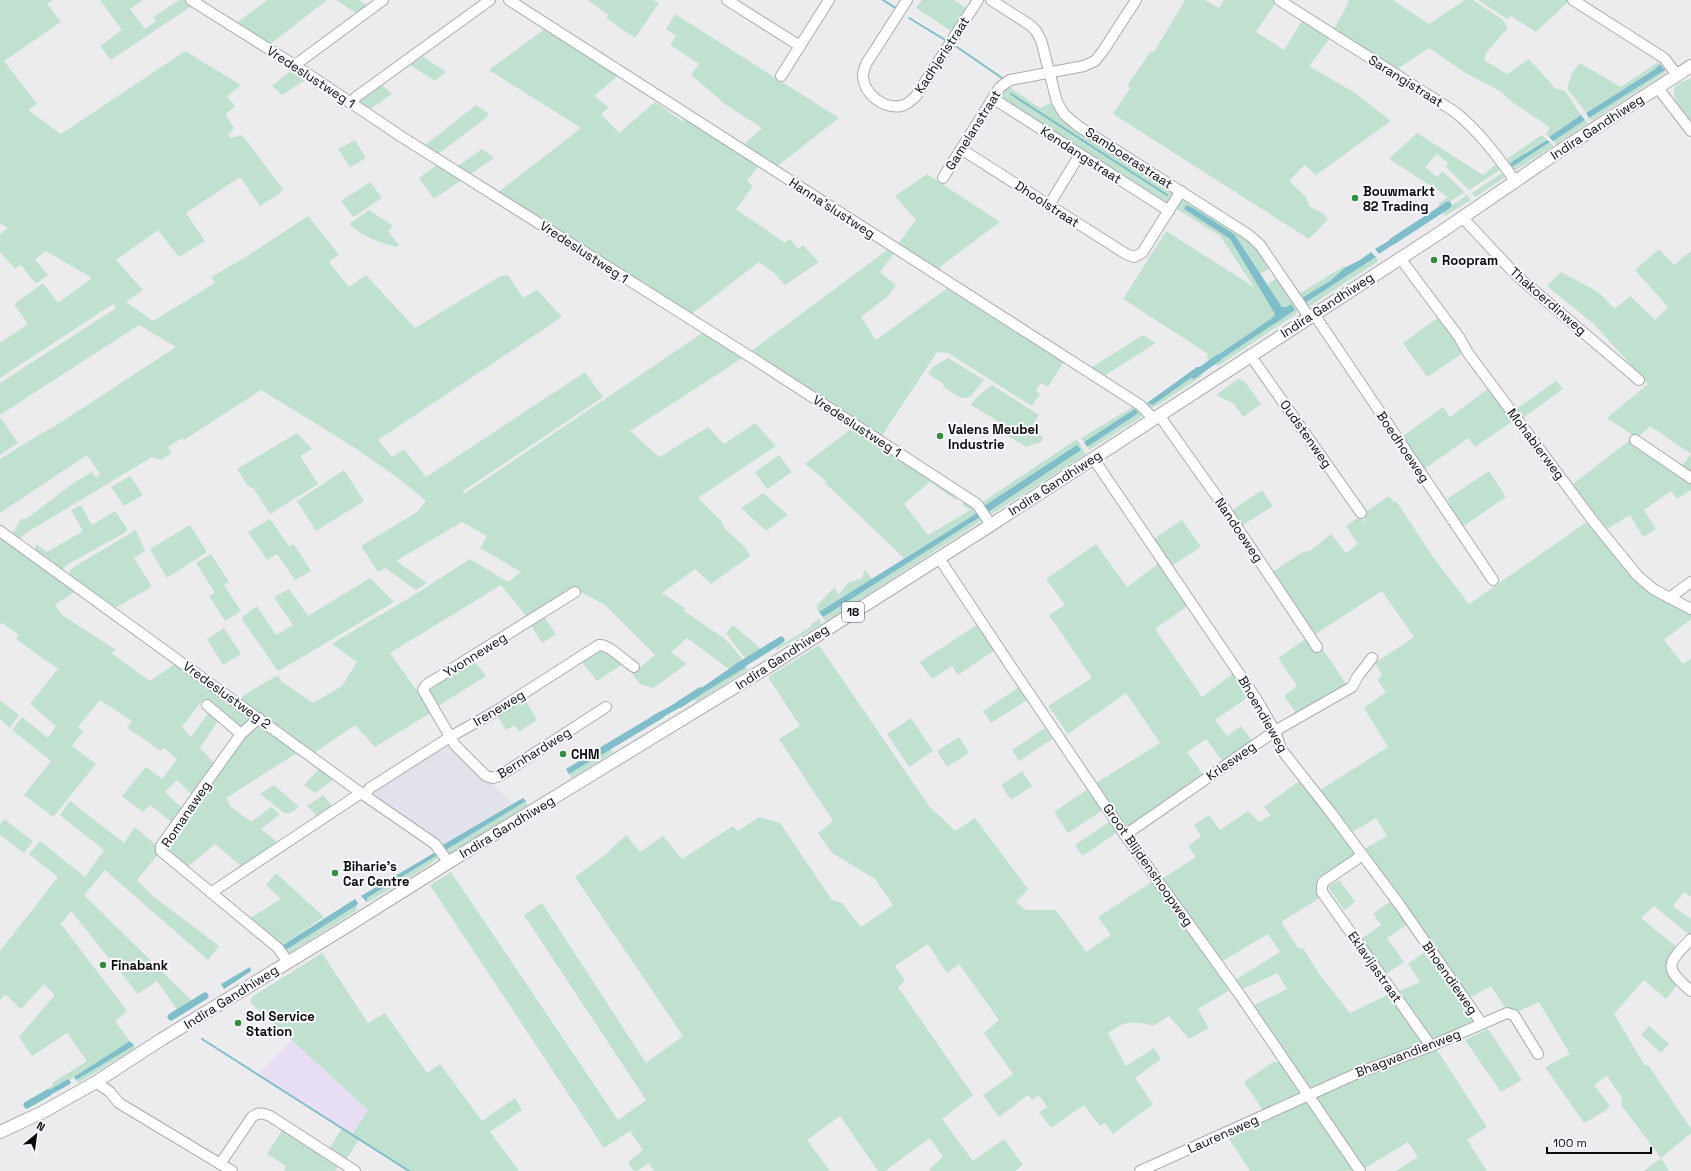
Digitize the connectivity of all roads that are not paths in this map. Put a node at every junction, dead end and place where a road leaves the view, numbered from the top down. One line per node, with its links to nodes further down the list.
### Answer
1 (191, 0): 14 (street, Vredeslustweg 1)
2 (383, 0): 14 (street)
3 (490, 0): 21 (street)
4 (509, 0): 35 (street, Hanna'slustweg)
5 (727, 0): 13 (street)
6 (829, 0): 13 (street)
7 (908, 0): 8 (street, Kadhjeristraat)
8 (978, 0)
9 (991, 0): 16 (street, Samboerastraat)
10 (1136, 0): 16 (street, Gamelanstraat)
11 (1279, 0): 26 (street, Sarangistraat)
12 (1573, 0): 17 (street)
13 (800, 46): 18 (street)
14 (296, 66): 21 (street, Vredeslustweg 1)
15 (1691, 66): 17 (main road, Indira Gandhiweg / 18)
16 (1049, 72): 20 (street, Gamelanstraat); 27 (street, Samboerastraat)
17 (1677, 75): 19 (main road, Indira Gandhiweg / 18)
18 (781, 76)
19 (1658, 88): 22 (street); 26 (main road, Indira Gandhiweg / 18)
20 (994, 99): 23 (street, Gamelanstraat); 24 (street, Kendangstraat)
21 (351, 103): 40 (street, Vredeslustweg 1)
22 (1691, 131)
23 (961, 149): 25 (street, Gamelanstraat); 28 (street, Dhoolstraat)
24 (1080, 154): 28 (street); 29 (street, Kendangstraat)
25 (943, 178)
26 (1514, 179): 30 (main road, Indira Gandhiweg / 18)
27 (1181, 191): 29 (street); 32 (street, Samboerastraat)
28 (1049, 205): 29 (street, Dhoolstraat)
29 (1169, 211)
30 (1462, 218): 31 (main road, Indira Gandhiweg / 18); 34 (street, Thakoerdinweg)
31 (1400, 258): 32 (main road, Indira Gandhiweg / 18); 46 (street, Mohabierweg)
32 (1310, 314): 33 (main road, Indira Gandhiweg / 18); 43 (street, Boedhoeweg)
33 (1250, 355): 35 (main road, Indira Gandhiweg / 18); 39 (street, Oudstenweg)
34 (1639, 380)
35 (1156, 416): 37 (main road, Indira Gandhiweg / 18); 48 (street, Nandoeweg)
36 (1635, 440): 38 (street)
37 (1093, 458): 40 (main road, Indira Gandhiweg / 18); 54 (street, Bhoendieweg)
38 (1691, 478)
39 (1361, 513)
40 (989, 521): 42 (main road, Indira Gandhiweg / 18)
41 (0, 530): 53 (street, Vredeslustweg 2)
42 (939, 558): 58 (street, Groot Blijdenshoopweg); 60 (main road, Indira Gandhiweg / 18)
43 (1493, 580)
44 (1691, 582): 46 (street)
45 (575, 592): 56 (street, Yvonneweg)
46 (1669, 598): 47 (street, Mohabierweg)
47 (1691, 609)
48 (1317, 646)
49 (1372, 658): 54 (street, Kriesweg)
50 (634, 667): 56 (street, Ireneweg)
51 (207, 705): 55 (street)
52 (606, 707): 56 (street, Bernhardweg)
53 (258, 718): 55 (street); 57 (street, Vredeslustweg 2)
54 (1275, 731): 58 (street, Kriesweg); 59 (street, Bhoendieweg)
55 (242, 734): 61 (street, Romanaweg)
56 (450, 737): 57 (street, Ireneweg)
57 (362, 794): 60 (street, Vredeslustweg 2); 61 (street, Ireneweg)
58 (1125, 835): 69 (street, Groot Blijdenshoopweg)
59 (1361, 853): 65 (street, Bhoendieweg); 66 (street, Eklavijastraat)
60 (447, 860): 63 (main road, Indira Gandhiweg / 18)
61 (212, 893): 63 (street, Romanaweg)
62 (1691, 939): 64 (street)
63 (288, 962): 68 (main road, Indira Gandhiweg / 18)
64 (1691, 991)
65 (1482, 1024): 66 (street, Bhagwandienweg); 67 (street, Bhagwandienweg)
66 (1431, 1046): 69 (street, Bhagwandienweg)
67 (1538, 1054)
68 (96, 1082): 70 (main road, Indira Gandhiweg / 18); 71 (street)
69 (1307, 1095): 74 (street, Laurensweg); 75 (street, Groot Blijdenshoopweg)
70 (0, 1132)
71 (220, 1164): 72 (street); 73 (street)
72 (232, 1171)
73 (355, 1171)
74 (1140, 1171)
75 (1360, 1171)

